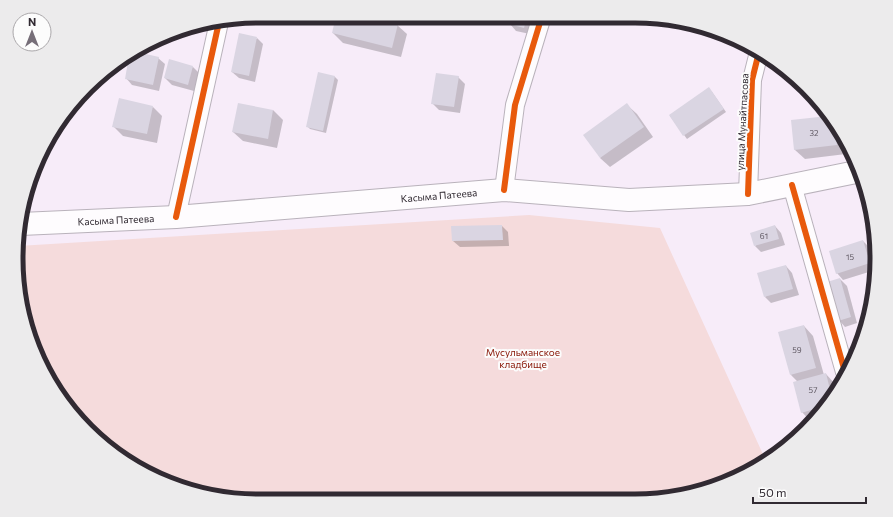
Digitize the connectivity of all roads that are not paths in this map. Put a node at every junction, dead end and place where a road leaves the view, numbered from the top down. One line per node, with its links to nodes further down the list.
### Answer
1 (540, 23): 6 (street)
2 (218, 27): 8 (street)
3 (757, 58): 7 (street, улица Мунайтпасова)
4 (854, 173): 5 (main road, Касыма Патеева)
5 (792, 185): 7 (main road, Касыма Патеева); 10 (street)
6 (504, 190): 7 (main road, Касыма Патеева); 8 (main road, Касыма Патеева)
7 (748, 194)
8 (176, 216): 9 (main road, Касыма Патеева)
9 (26, 224)
10 (844, 367)

